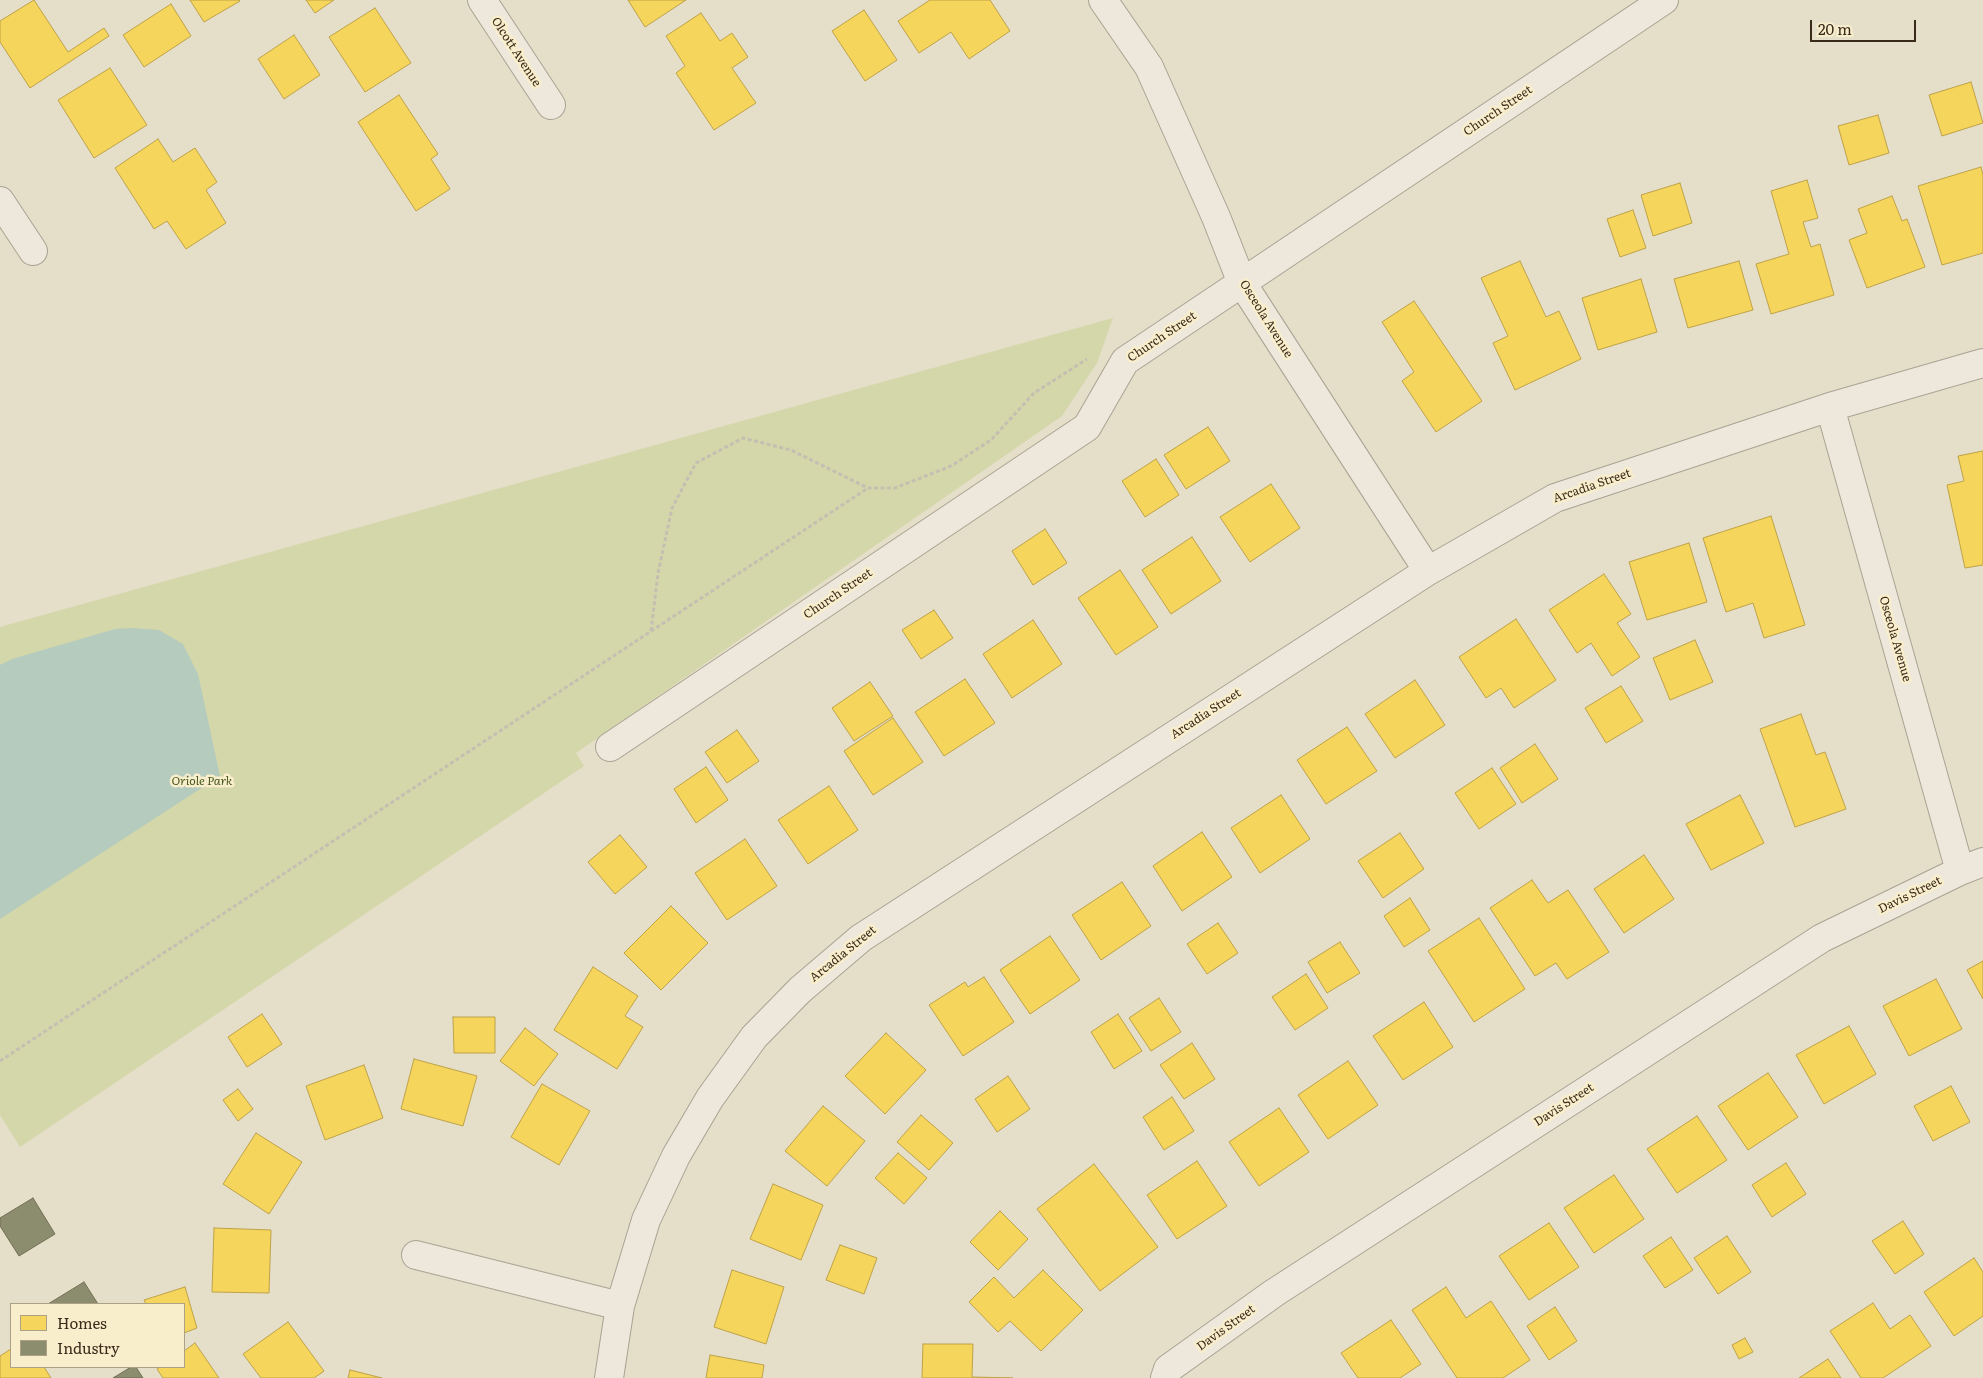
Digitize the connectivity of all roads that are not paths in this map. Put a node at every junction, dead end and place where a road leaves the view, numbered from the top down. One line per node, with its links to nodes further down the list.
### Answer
1 (482, 0): 4 (street, Olcott Avenue)
2 (1104, 0): 7 (street, Osceola Avenue)
3 (1664, 0): 7 (street, Church Street)
4 (551, 105)
5 (0, 201): 6 (street)
6 (33, 251)
7 (1242, 283): 10 (street, Osceola Avenue); 11 (street, Church Street)
8 (1983, 363): 9 (street, Arcadia Street)
9 (1830, 407): 10 (street, Arcadia Street); 12 (street, Osceola Avenue)
10 (1428, 571): 14 (street, Arcadia Street)
11 (610, 748)
12 (1971, 866): 16 (street, Davis Street)
13 (416, 1255): 14 (street)
14 (620, 1306): 15 (street, Arcadia Street)
15 (608, 1378)
16 (1165, 1378)

